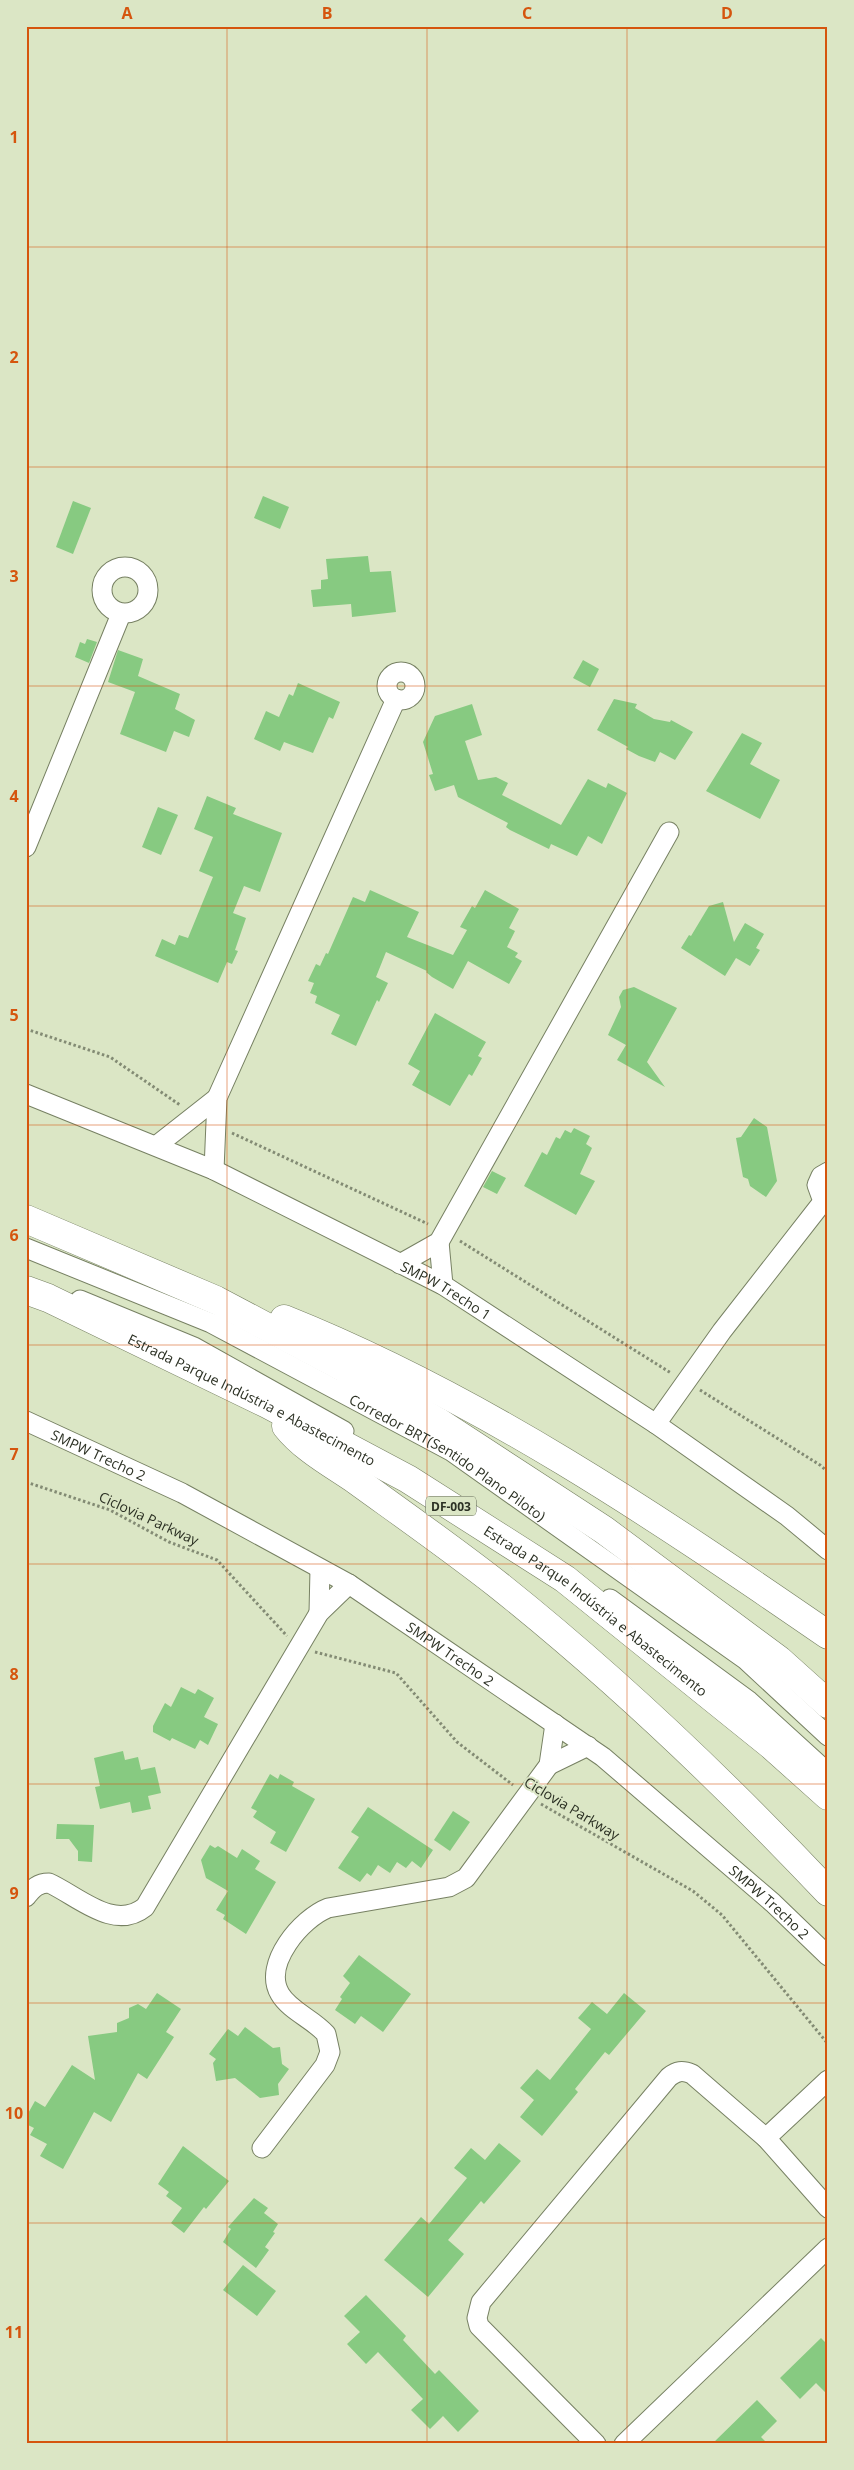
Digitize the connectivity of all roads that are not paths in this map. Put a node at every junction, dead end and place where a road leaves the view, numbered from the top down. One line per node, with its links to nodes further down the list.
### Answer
1 (120, 614): 4 (street)
2 (396, 700): 6 (street)
3 (669, 832): 12 (street)
4 (26, 847)
5 (26, 1094): 7 (street, SMPW Trecho 1)
6 (217, 1098): 7 (street); 8 (street)
7 (156, 1146): 8 (street, SMPW Trecho 1)
8 (214, 1170): 14 (street, SMPW Trecho 1)
9 (828, 1172): 10 (street)
10 (827, 1199): 21 (street)
11 (26, 1219): 18 (highway)
12 (439, 1242): 14 (street); 16 (street)
13 (26, 1248): 29 (street, Corredor BRT(Sentido Plano Piloto))
14 (400, 1264): 16 (street, SMPW Trecho 1)
15 (26, 1278): 32 (street)
16 (443, 1285): 21 (street, SMPW Trecho 1)
17 (26, 1290): 19 (highway, Estrada Parque Indústria e Abastecimento / DF-003)
18 (216, 1300): 26 (highway); 27 (highway)
19 (268, 1404): 33 (highway, Estrada Parque Indústria e Abastecimento / DF-003); 34 (highway)
20 (26, 1421): 23 (street, SMPW Trecho 2)
21 (656, 1424): 22 (street, SMPW Trecho 1)
22 (828, 1550)
23 (320, 1569): 24 (street, SMPW Trecho 2); 25 (street)
24 (349, 1584): 25 (street); 28 (street, SMPW Trecho 2)
25 (319, 1612): 35 (street)
26 (828, 1635)
27 (828, 1704)
28 (556, 1724): 30 (street, SMPW Trecho 2); 31 (street)
29 (828, 1736)
30 (588, 1746): 31 (street); 36 (street, SMPW Trecho 2)
31 (549, 1765): 39 (street)
32 (828, 1773)
33 (828, 1796)
34 (828, 1892)
35 (26, 1897)
36 (828, 1956)
37 (828, 2080): 38 (street)
38 (766, 2138): 40 (street); 42 (street)
39 (262, 2148)
40 (828, 2208)
41 (828, 2248): 43 (street)
42 (596, 2444)
43 (624, 2444)

